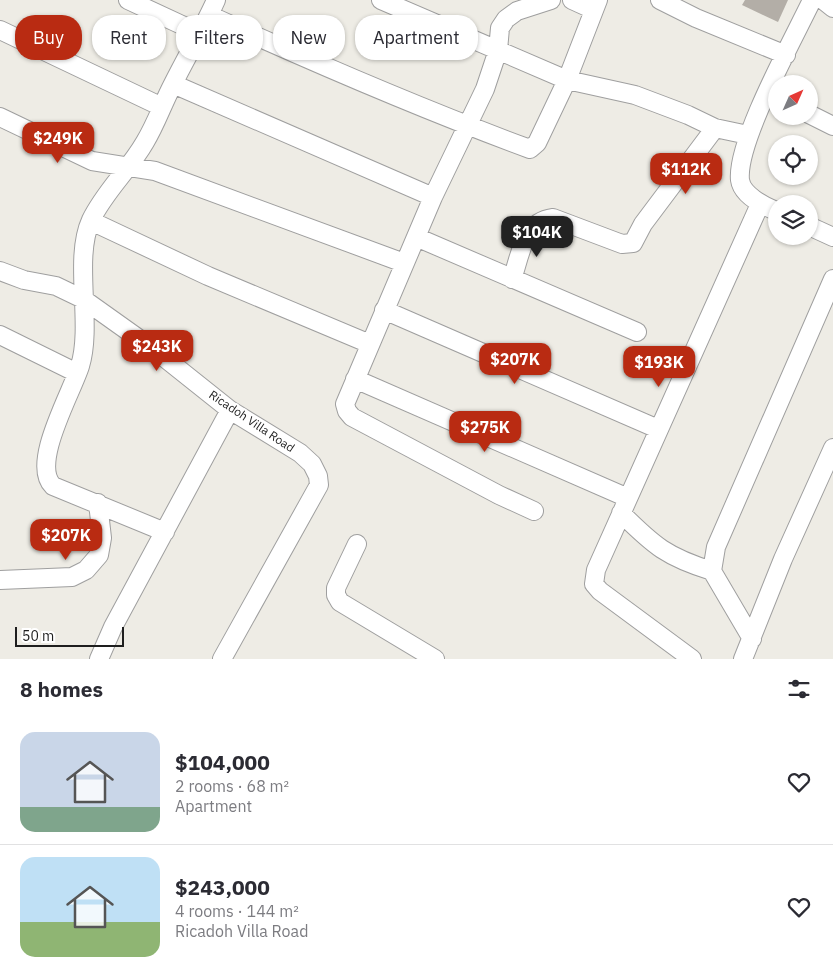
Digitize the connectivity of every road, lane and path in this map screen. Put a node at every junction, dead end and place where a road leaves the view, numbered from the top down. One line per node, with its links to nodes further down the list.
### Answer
1 (128, 0): 11 (street)
2 (381, 0): 13 (street)
3 (551, 0): 13 (street)
4 (572, 0): 8 (street)
5 (660, 0): 14 (street)
6 (812, 0): 14 (street)
7 (823, 0): 10 (street)
8 (596, 5): 17 (street)
9 (212, 7): 23 (street)
10 (833, 8)
11 (176, 22)
12 (0, 30): 20 (street)
13 (498, 50): 17 (street); 23 (street)
14 (786, 55): 16 (street)
15 (186, 60): 18 (street)
16 (779, 75)
17 (567, 80): 23 (street); 25 (street)
18 (173, 84): 20 (street); 28 (street)
19 (768, 104): 26 (street)
20 (162, 107): 27 (street)
21 (0, 116): 27 (street)
22 (818, 118): 24 (street)
23 (467, 126): 28 (street)
24 (833, 126)
25 (715, 128): 26 (street); 37 (street)
26 (748, 136): 29 (street)
27 (129, 166): 31 (street); 35 (street)
28 (433, 198): 33 (street)
29 (760, 204): 30 (street); 47 (street)
30 (768, 208)
31 (91, 221): 39 (street); 43 (street)
32 (818, 230): 34 (street)
33 (416, 237): 35 (street); 37 (street)
34 (833, 237)
35 (404, 263): 40 (street)
36 (0, 271): 39 (street, Ricadoh Villa Road)
37 (512, 279): 41 (street)
38 (833, 279): 54 (street)
39 (84, 298): 44 (street); 46 (street, Ricadoh Villa Road)
40 (384, 310): 43 (street); 47 (street)
41 (637, 332)
42 (0, 335): 44 (street)
43 (370, 344): 45 (street)
44 (77, 373): 49 (street)
45 (355, 379): 50 (street); 51 (street)
46 (230, 410): 52 (street); 58 (street, Ricadoh Villa Road)
47 (658, 429): 50 (street)
48 (833, 448): 56 (street)
49 (98, 503): 52 (street); 55 (street)
50 (624, 505): 54 (street); 60 (street)
51 (534, 511)
52 (166, 532): 57 (street)
53 (357, 544): 59 (street)
54 (712, 571): 56 (street)
55 (0, 580)
56 (752, 639): 61 (street)
57 (99, 659)
58 (222, 659)
59 (435, 659)
60 (692, 659)
61 (743, 659)

